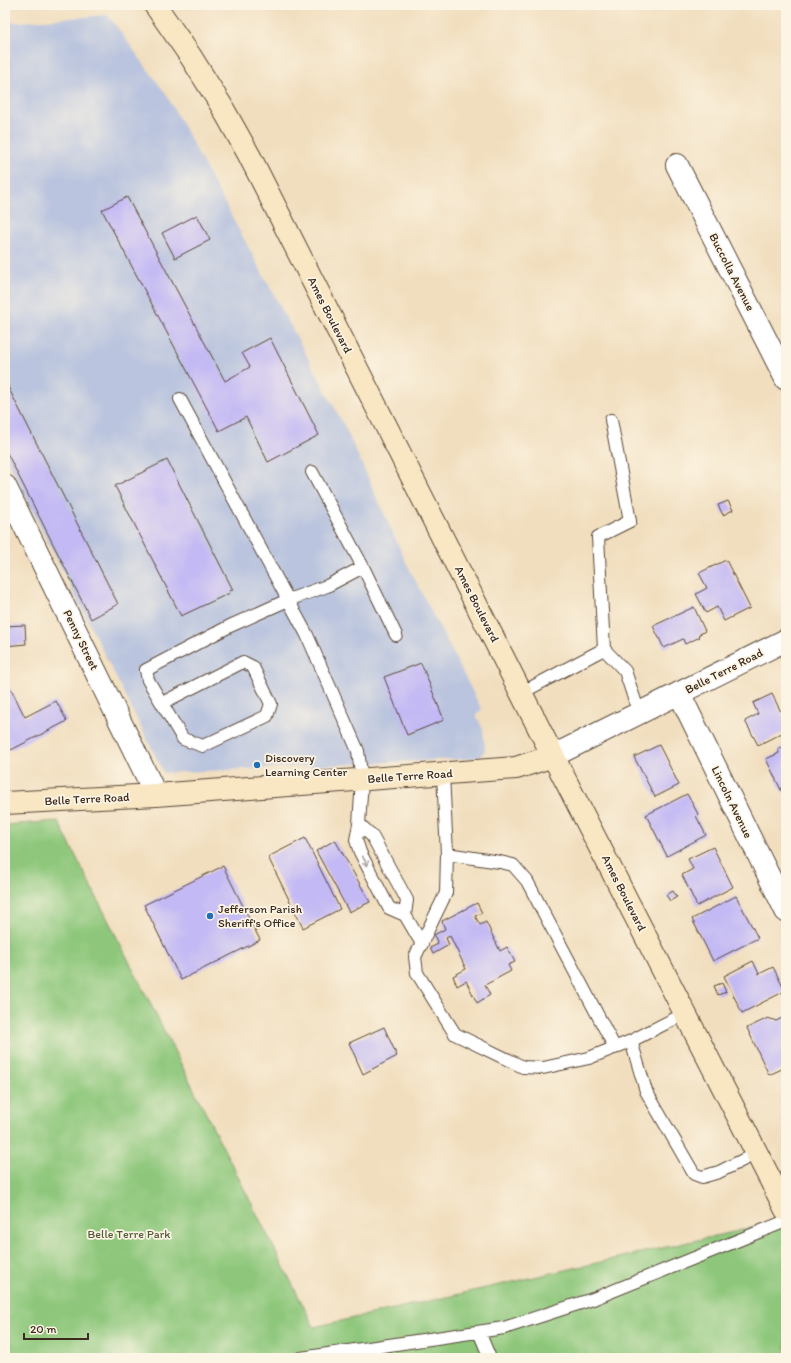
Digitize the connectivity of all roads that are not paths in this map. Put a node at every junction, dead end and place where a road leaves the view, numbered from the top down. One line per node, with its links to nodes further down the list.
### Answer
1 (155, 5): 13 (street, Ames Boulevard)
2 (677, 165): 3 (street, Buccolla Avenue)
3 (786, 379)
4 (180, 399): 9 (lane)
5 (611, 420): 12 (lane)
6 (312, 472): 8 (lane)
7 (5, 486): 20 (street, Penny Street)
8 (363, 567): 9 (lane); 10 (lane)
9 (288, 600): 15 (lane); 19 (lane)
10 (396, 635)
11 (786, 640): 14 (street, Belle Terre Road)
12 (604, 649): 13 (lane); 16 (lane)
13 (521, 693): 17 (street, Ames Boulevard)
14 (679, 694): 16 (street, Belle Terre Road); 24 (street, Lincoln Avenue)
15 (162, 703): 15 (lane)
16 (639, 713): 17 (street, Belle Terre Road)
17 (553, 756): 18 (street, Belle Terre Road); 27 (street, Ames Boulevard)
18 (443, 774): 19 (street, Belle Terre Road); 23 (lane)
19 (362, 780): 20 (street, Belle Terre Road); 22 (lane)
20 (156, 795): 21 (street, Belle Terre Road)
21 (5, 803)
22 (359, 824): 25 (lane); 25 (lane, one-way to 25)
23 (447, 854): 26 (lane); 29 (lane)
24 (786, 911)
25 (405, 915): 26 (lane)
26 (422, 944): 29 (lane)
27 (686, 1013): 28 (lane); 30 (street, Ames Boulevard)
28 (631, 1041): 29 (lane); 30 (lane)
29 (615, 1048)
30 (757, 1153): 31 (street, Ames Boulevard)
31 (786, 1210)
32 (786, 1220): 33 (lane)
33 (479, 1332): 34 (lane); 36 (lane)
34 (331, 1356): 35 (lane)
35 (301, 1358)
36 (490, 1358)

